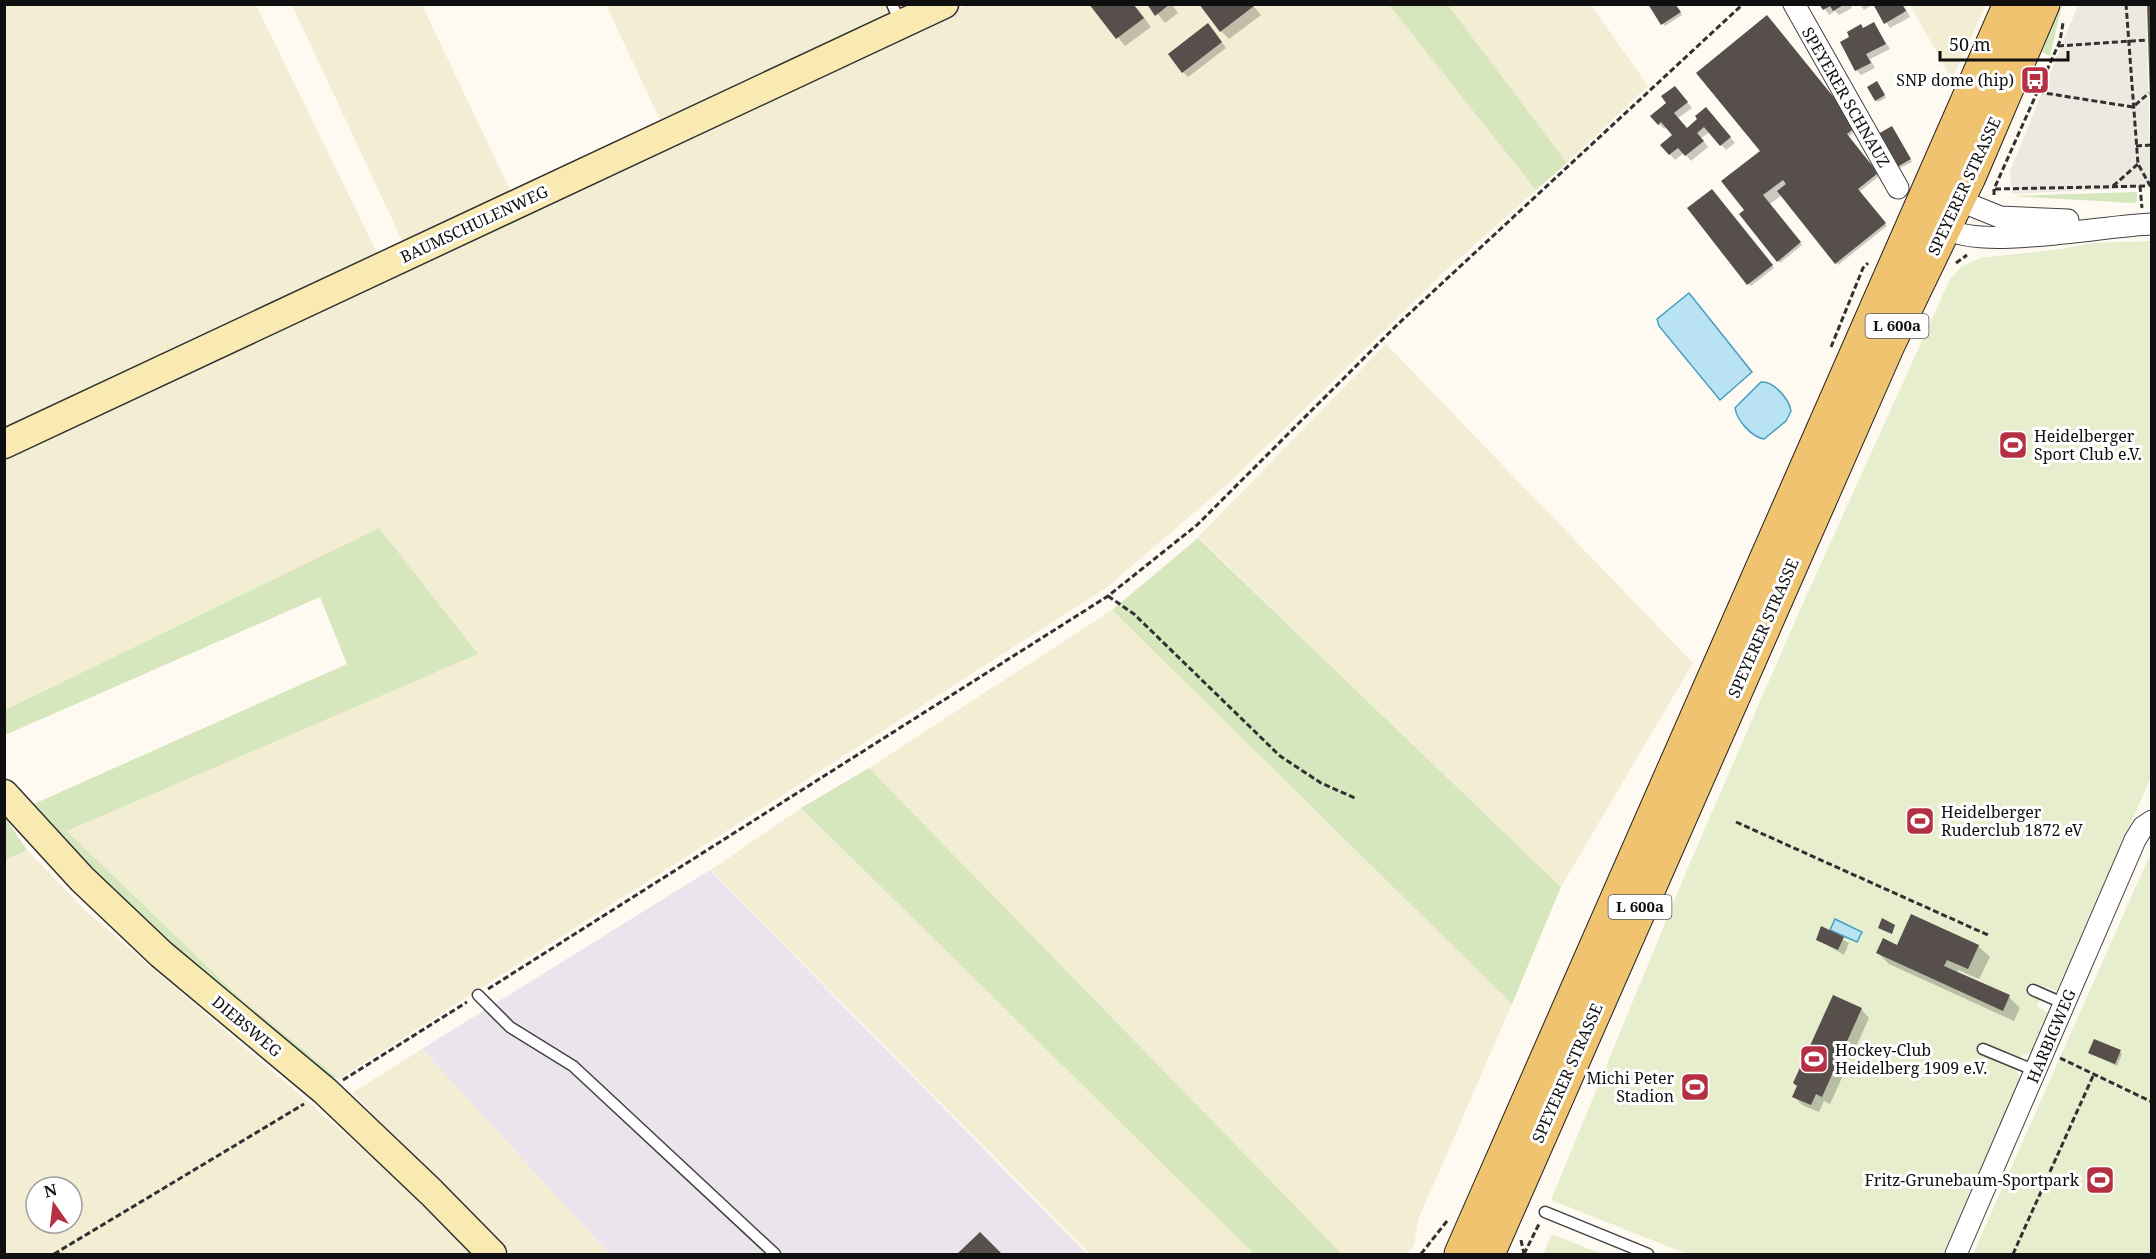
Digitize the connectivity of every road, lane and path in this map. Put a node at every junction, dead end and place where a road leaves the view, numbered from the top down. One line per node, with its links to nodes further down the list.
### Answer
1 (944, 4): 7 (street, BAUMSCHULENWEG)
2 (1743, 4): 27 (path)
3 (1794, 4): 21 (street, SPEYERER SCHNAUZ)
4 (2010, 4): 21 (main road, SPEYERER STRASSE / L 600a)
5 (2126, 4): 9 (path)
6 (2054, 9): 10 (path); 24 (main road, SPEYERER STRASSE / L 600a)
7 (896, 14): 26 (street, BAUMSCHULENWEG)
8 (2147, 40): 9 (path)
9 (2129, 42): 10 (path); 13 (path)
10 (2058, 46): 11 (path)
11 (2038, 92): 13 (path); 20 (path)
12 (2149, 93): 13 (path)
13 (2133, 107): 15 (path)
14 (2151, 145): 15 (path)
15 (2136, 146): 16 (path)
16 (2138, 164): 17 (path); 19 (path)
17 (2113, 186): 18 (path); 20 (path)
18 (2140, 186): 19 (path); 23 (path)
19 (2150, 188)
20 (1994, 189): 22 (path)
21 (1911, 195): 24 (street); 43 (main road, SPEYERER STRASSE / L 600a)
22 (1994, 197)
23 (2142, 201)
24 (1952, 214): 25 (street); 25 (street); 43 (main road, SPEYERER STRASSE / L 600a)
25 (2143, 225)
26 (4, 444)
27 (1108, 596): 29 (path); 34 (path)
28 (4, 794): 40 (street, DIEBSWEG)
29 (1357, 799)
30 (2151, 821): 35 (street, HARBIGWEG)
31 (1736, 822): 32 (path)
32 (1989, 935)
33 (2033, 990): 35 (lane)
34 (478, 995): 40 (path); 46 (lane)
35 (2065, 1004): 37 (street, HARBIGWEG)
36 (1983, 1049): 38 (lane)
37 (2045, 1050): 38 (street, HARBIGWEG); 39 (path)
38 (2036, 1071): 48 (street, HARBIGWEG)
39 (2093, 1076): 41 (path); 49 (path)
40 (325, 1091): 44 (path); 45 (street, DIEBSWEG)
41 (2151, 1102)
42 (1545, 1212): 47 (lane)
43 (1467, 1251)
44 (54, 1254)
45 (492, 1254)
46 (775, 1254)
47 (1648, 1254)
48 (1956, 1254)
49 (2013, 1254)

